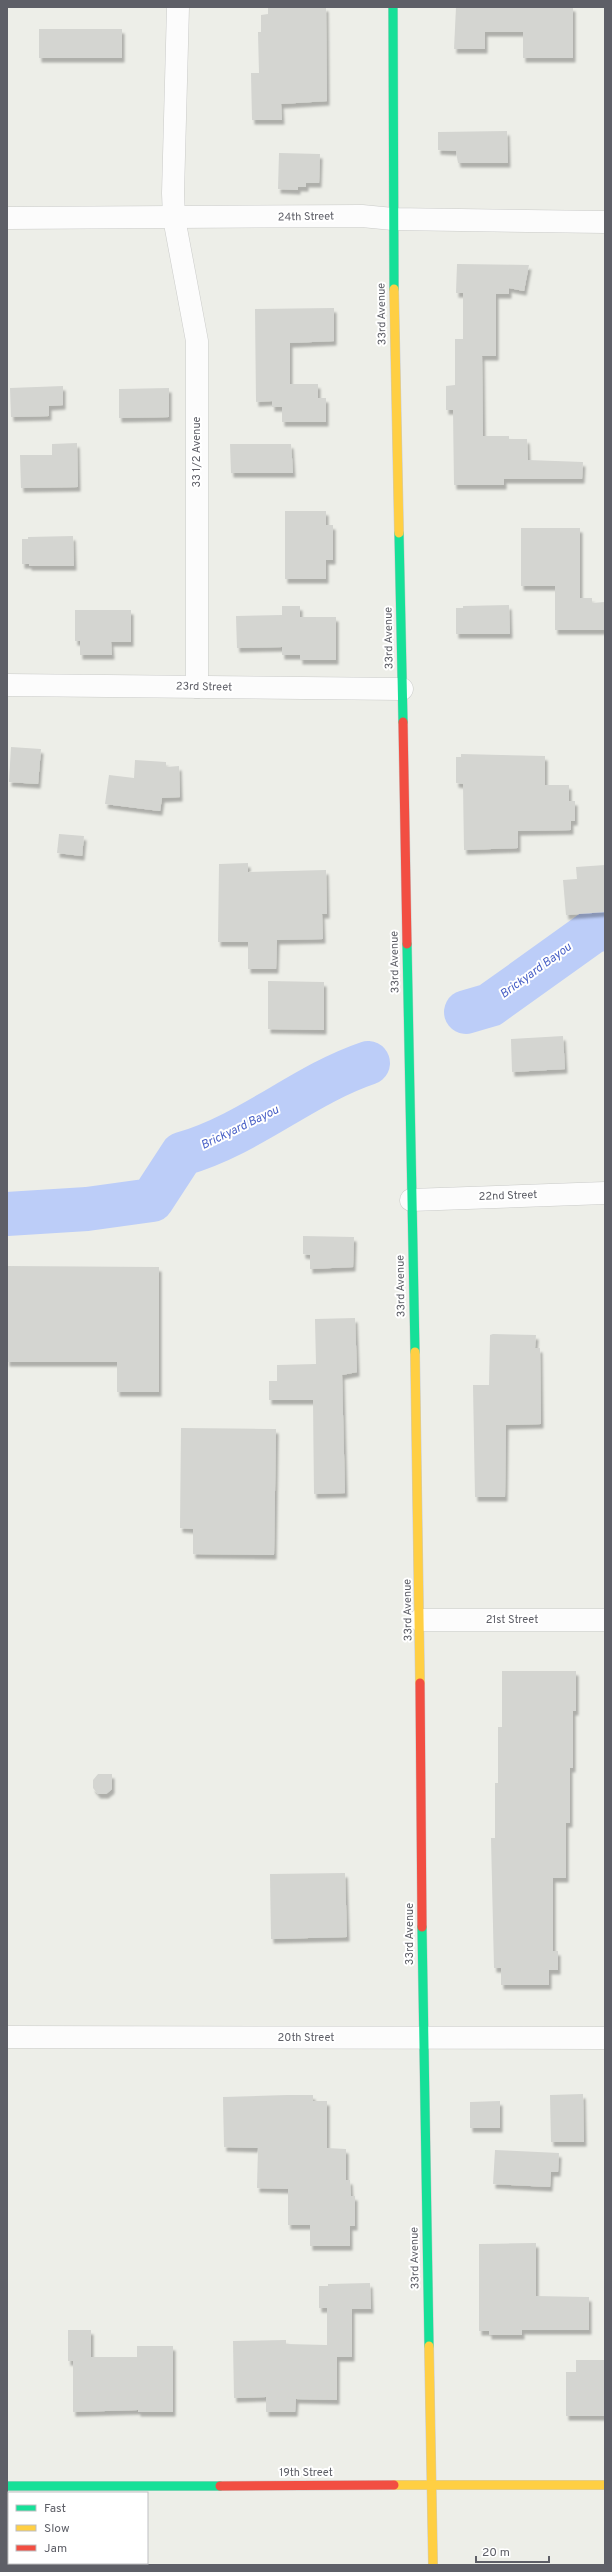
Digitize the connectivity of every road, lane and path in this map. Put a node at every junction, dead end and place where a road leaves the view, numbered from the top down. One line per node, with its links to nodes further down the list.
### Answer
1 (178, 7): 4 (street, 33 1/2 Avenue)
2 (394, 7): 5 (street, 33rd Avenue)
3 (7, 218): 4 (street, 24th Street)
4 (174, 218): 5 (street, 24th Street); 8 (street, 33 1/2 Avenue)
5 (393, 219): 6 (street, 24th Street); 9 (street, 33rd Avenue)
6 (605, 222)
7 (7, 685): 8 (street, 23rd Street)
8 (197, 687): 9 (street, 23rd Street)
9 (402, 689): 11 (street, 33rd Avenue)
10 (605, 1193): 11 (street, 22nd Street)
11 (411, 1200): 12 (street, 33rd Avenue)
12 (420, 1620): 13 (street, 21st Street); 15 (street, 33rd Avenue)
13 (605, 1620)
14 (7, 2037): 15 (street, 20th Street)
15 (423, 2038): 16 (street, 20th Street); 17 (street, 33rd Avenue)
16 (605, 2038)
17 (432, 2485): 18 (street, 19th Street); 19 (street, 19th Street); 20 (street, 33rd Avenue)
18 (605, 2485)
19 (7, 2486)
20 (433, 2565)

